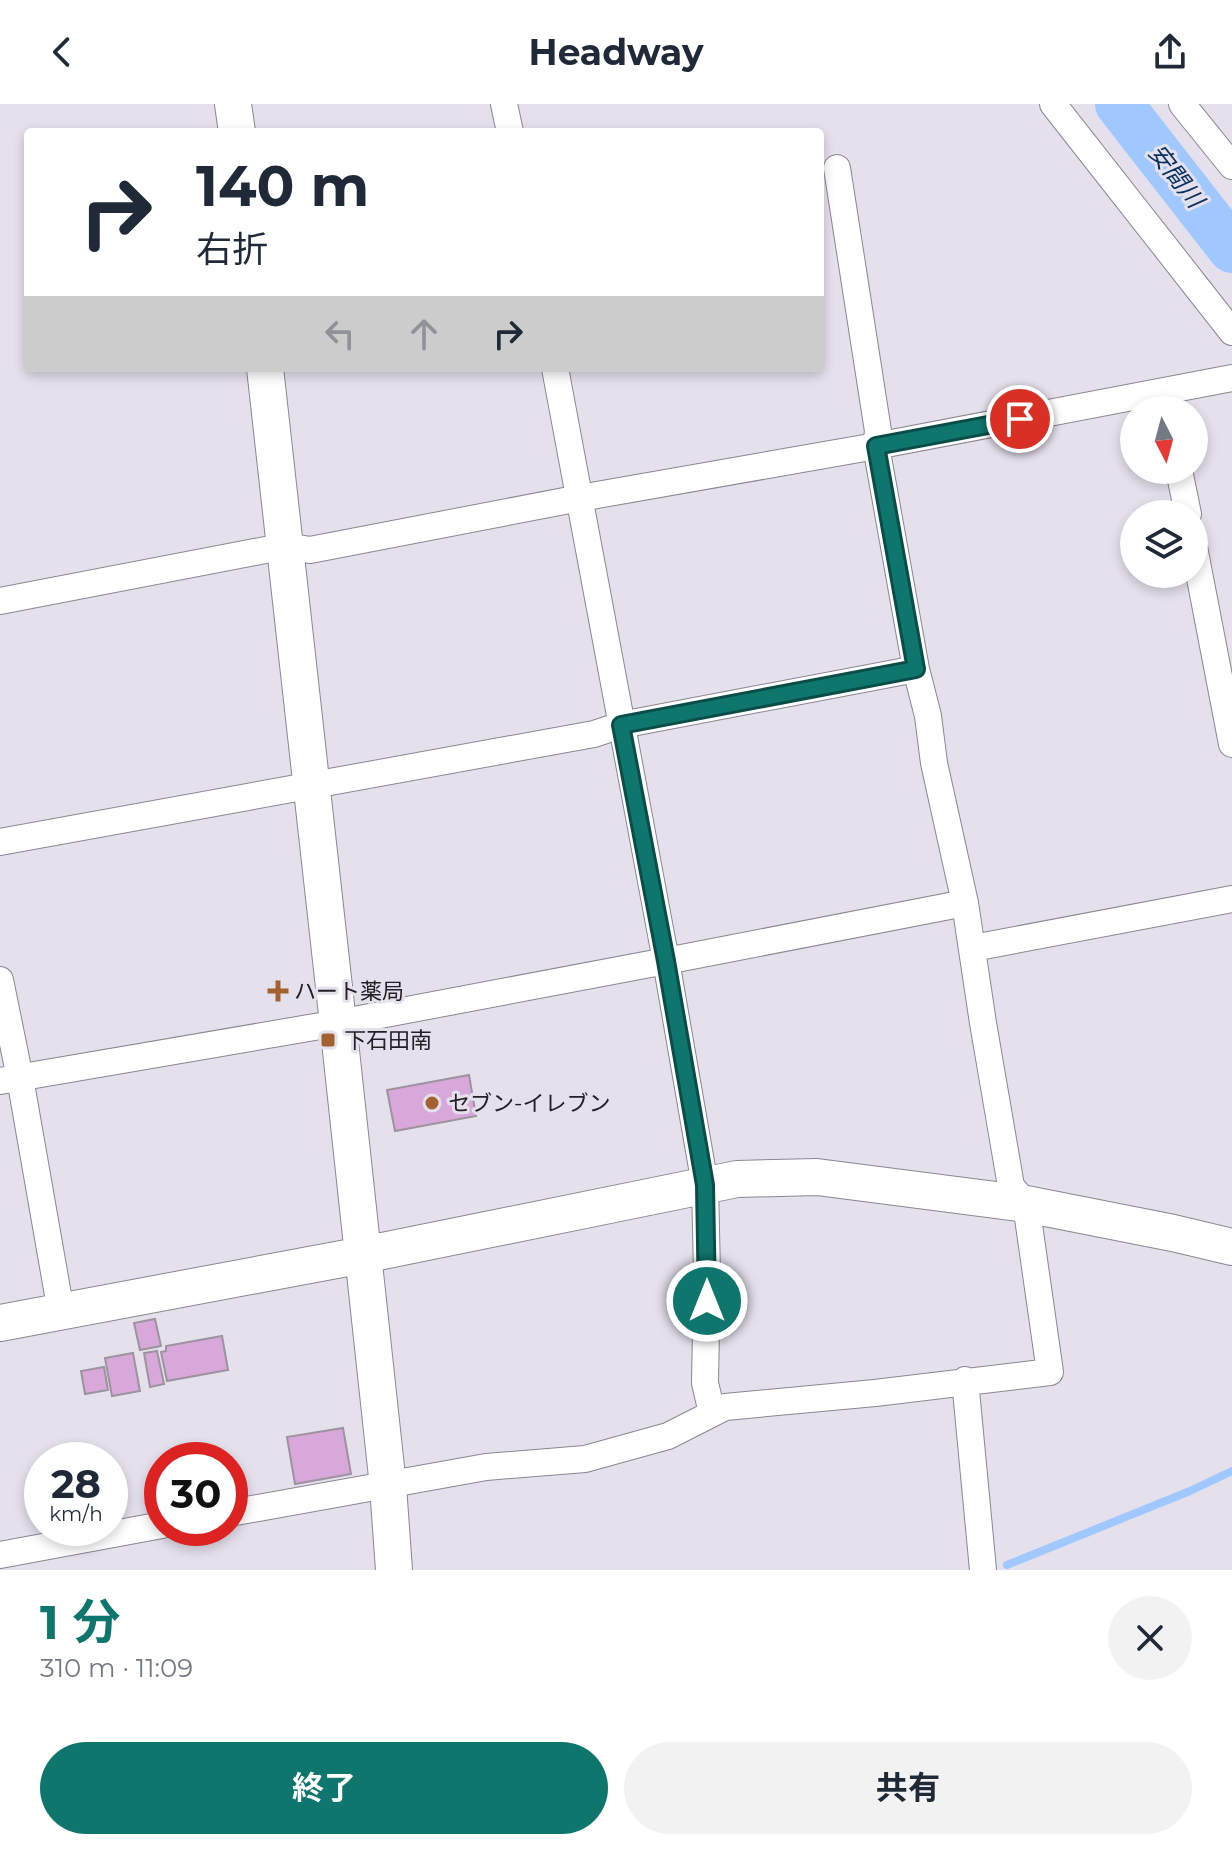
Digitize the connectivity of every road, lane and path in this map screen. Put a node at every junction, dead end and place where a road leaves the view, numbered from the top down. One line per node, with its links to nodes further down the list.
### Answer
1 (233, 104): 5 (street)
2 (504, 104): 6 (street)
3 (1053, 104): 9 (street)
4 (1182, 104): 7 (street)
5 (236, 128)
6 (509, 128)
7 (1232, 166)
8 (837, 168): 15 (street)
9 (1232, 332)
10 (265, 372): 17 (street)
11 (556, 372): 16 (street)
12 (1232, 378): 13 (street)
13 (1180, 396)
14 (1120, 408): 15 (street)
15 (876, 446): 16 (street); 20 (street)
16 (580, 498): 17 (street); 21 (street)
17 (286, 546): 19 (street); 23 (street)
18 (1202, 588): 22 (street)
19 (0, 601)
20 (916, 669): 21 (street); 26 (street)
21 (621, 725): 23 (street); 28 (street)
22 (1232, 744)
23 (311, 785): 24 (street); 30 (street)
24 (0, 842)
25 (1232, 899): 27 (street)
26 (965, 903): 27 (street); 28 (street)
27 (973, 948): 33 (street)
28 (666, 961): 30 (street); 32 (street)
29 (0, 980): 31 (street)
30 (338, 1023): 31 (street); 35 (street)
31 (10, 1080): 36 (street)
32 (705, 1185): 33 (street); 35 (street); 39 (street)
33 (1026, 1204): 34 (street); 38 (street)
34 (1232, 1247)
35 (363, 1255): 36 (street); 40 (street)
36 (61, 1312): 37 (street)
37 (0, 1323)
38 (965, 1380): 39 (street); 45 (street)
39 (712, 1413): 40 (street)
40 (388, 1486): 41 (street); 44 (street)
41 (248, 1510)
42 (144, 1528): 43 (street)
43 (0, 1555)
44 (394, 1570)
45 (983, 1570)

